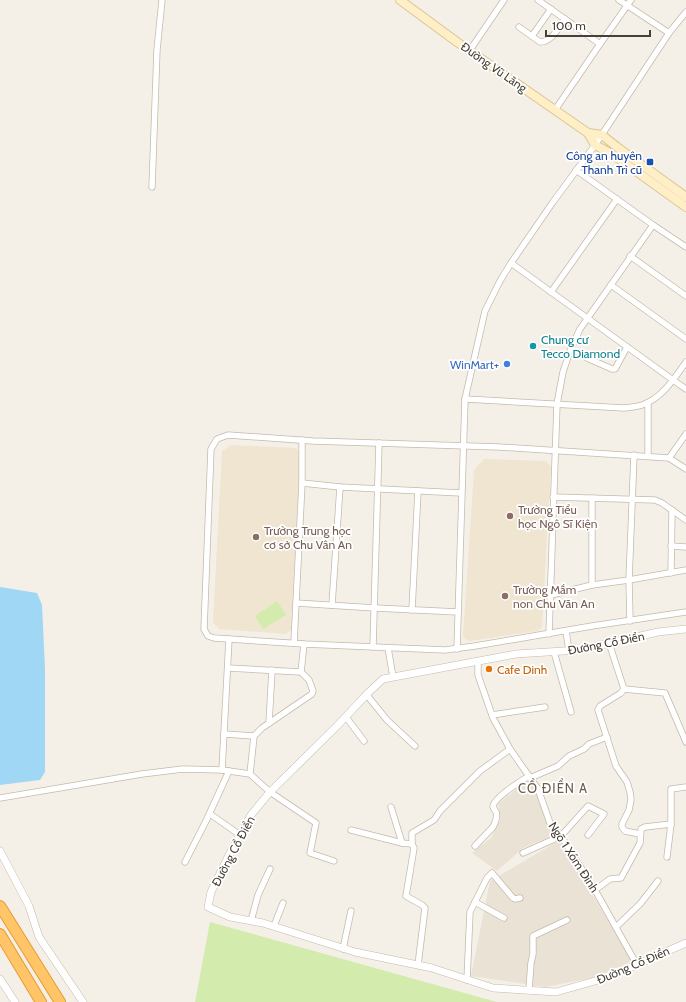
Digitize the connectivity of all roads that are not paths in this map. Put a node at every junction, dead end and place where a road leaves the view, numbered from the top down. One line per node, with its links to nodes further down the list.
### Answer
1 (162, 0): 21 (street)
2 (400, 0): 15 (main road, Đường Vũ Lăng)
3 (504, 0): 15 (street)
4 (538, 0): 8 (street)
5 (619, 0): 7 (street)
6 (631, 0): 7 (street)
7 (628, 6): 12 (street); 14 (street)
8 (551, 9): 10 (street); 13 (street)
9 (686, 12): 12 (street)
10 (565, 19): 13 (street); 14 (street)
11 (519, 27): 13 (street)
12 (669, 33): 18 (street)
13 (532, 36)
14 (600, 44): 16 (street)
15 (470, 50): 16 (main road, Đường Vũ Lăng)
16 (556, 110): 17 (main road, Đường Vũ Lăng)
17 (588, 133): 18 (main road, Đường Vũ Lăng); 19 (main road, Đường Vũ Lăng)
18 (602, 135): 19 (street); 22 (main road)
19 (595, 145): 20 (street); 24 (main road)
20 (576, 170): 23 (street); 28 (street)
21 (152, 187)
22 (686, 197)
23 (617, 199): 25 (street); 30 (street)
24 (686, 207)
25 (652, 225): 26 (street); 27 (street)
26 (686, 247)
27 (630, 256): 29 (street); 31 (street)
28 (511, 264): 30 (street); 39 (street)
29 (611, 285): 32 (street); 33 (street)
30 (551, 292): 32 (street)
31 (686, 296)
32 (587, 318): 34 (street); 41 (street)
33 (686, 339)
34 (628, 347): 35 (street); 37 (street)
35 (587, 358)
36 (686, 362): 37 (street)
37 (673, 380): 38 (street); 40 (street)
38 (686, 388)
39 (465, 399): 41 (street); 45 (street)
40 (648, 403): 41 (street); 48 (street)
41 (557, 404): 46 (street)
42 (686, 434): 49 (street)
43 (302, 440): 44 (street); 51 (street); 78 (street)
44 (379, 443): 45 (street); 53 (street)
45 (463, 446): 46 (street); 55 (street)
46 (555, 451): 47 (street); 56 (street)
47 (634, 456): 48 (street); 58 (street)
48 (648, 456): 49 (street)
49 (668, 458): 50 (street)
50 (686, 469)
51 (302, 483): 52 (street); 68 (street)
52 (340, 487): 53 (street); 69 (street)
53 (378, 489): 54 (street); 70 (street)
54 (418, 491): 55 (street); 71 (street)
55 (461, 493): 72 (street)
56 (553, 497): 57 (street); 67 (street)
57 (592, 498): 58 (street); 66 (street)
58 (632, 499): 59 (street); 65 (street)
59 (672, 510): 60 (street); 61 (street)
60 (686, 520)
61 (671, 546): 62 (street); 64 (street)
62 (686, 547)
63 (686, 570): 64 (street)
64 (671, 573): 65 (street)
65 (630, 580): 66 (street); 74 (street)
66 (592, 585): 67 (street)
67 (551, 594): 77 (street)
68 (296, 603): 69 (street); 79 (street)
69 (332, 605): 70 (street)
70 (375, 608): 71 (street); 82 (street)
71 (412, 610): 72 (street)
72 (458, 612): 84 (street)
73 (686, 612): 74 (street)
74 (630, 620): 76 (street)
75 (686, 629): 81 (street, Đường Cổ Điển)
76 (566, 631): 77 (street); 85 (street)
77 (549, 634): 84 (street)
78 (230, 639): 79 (street); 88 (street)
79 (294, 643): 80 (street)
80 (304, 644): 82 (street); 90 (street)
81 (609, 644): 85 (street, Đường Cổ Điển); 92 (street)
82 (373, 647): 83 (street)
83 (388, 648): 84 (street); 91 (street)
84 (456, 649)
85 (569, 651): 86 (street, Đường Cổ Điển)
86 (554, 652): 87 (street, Đường Cổ Điển); 95 (street)
87 (478, 661): 91 (street, Đường Cổ Điển); 96 (street, Ngõ 1 Xóm Đình)
88 (228, 668): 89 (street); 99 (street)
89 (272, 670): 90 (street); 98 (street)
90 (301, 672): 98 (street)
91 (393, 678): 93 (street, Đường Cổ Điển)
92 (624, 689): 101 (street); 103 (street)
93 (366, 694): 97 (street, Đường Cổ Điển); 104 (street)
94 (545, 707): 96 (street)
95 (571, 712)
96 (492, 715): 105 (street, Ngõ 1 Xóm Đình)
97 (346, 717): 102 (street); 111 (street, Đường Cổ Điển)
98 (269, 723): 100 (street)
99 (224, 734): 100 (street); 106 (street)
100 (254, 736): 108 (street)
101 (607, 737): 109 (street); 117 (street)
102 (364, 741)
103 (686, 742)
104 (415, 746)
105 (510, 749): 109 (street, Ngõ 1 Xóm Đình); 122 (street)
106 (222, 770): 107 (street); 112 (street)
107 (229, 771): 108 (street); 114 (street)
108 (250, 774): 111 (street)
109 (530, 777): 119 (street, Ngõ 1 Xóm Đình); 123 (street)
110 (686, 787): 115 (street)
111 (270, 792): 118 (street, Đường Cổ Điển); 128 (street)
112 (0, 798)
113 (391, 807): 121 (street)
114 (210, 814): 118 (street); 127 (street)
115 (671, 824): 117 (street); 126 (street)
116 (351, 830): 121 (street)
117 (640, 834): 131 (street, Ngõ 1 Xóm Đình)
118 (240, 835): 138 (street, Đường Cổ Điển)
119 (561, 836): 120 (street, Ngõ 1 Xóm Đình); 125 (street, Ngõ 1 Xóm Đình); 131 (street, Ngõ 1 Xóm Đình)
120 (588, 836)
121 (402, 843): 122 (street)
122 (412, 844): 145 (street)
123 (476, 846)
124 (0, 851): 153 (street)
125 (523, 853)
126 (667, 856)
127 (185, 862)
128 (334, 862)
129 (270, 869): 138 (street)
130 (658, 881): 141 (street)
131 (595, 890): 141 (street, Ngõ 1 Xóm Đình)
132 (520, 898): 133 (street)
133 (474, 902): 137 (street); 148 (street)
134 (284, 903): 140 (street)
135 (0, 906): 152 (highway)
136 (351, 911): 144 (street)
137 (504, 918)
138 (251, 920): 140 (street, Đường Cổ Điển)
139 (567, 920): 149 (street)
140 (274, 926): 144 (street, Đường Cổ Điển)
141 (616, 927): 146 (street, Ngõ 1 Xóm Đình)
142 (0, 934): 151 (highway)
143 (686, 943): 146 (street, Đường Cổ Điển)
144 (343, 949): 145 (street, Đường Cổ Điển)
145 (418, 965): 148 (street, Đường Cổ Điển)
146 (637, 965): 149 (street, Đường Cổ Điển)
147 (0, 979): 150 (street)
148 (468, 980): 149 (street, Đường Cổ Điển)
149 (529, 990)
150 (15, 1002)
151 (41, 1002)
152 (60, 1002)
153 (82, 1002)

